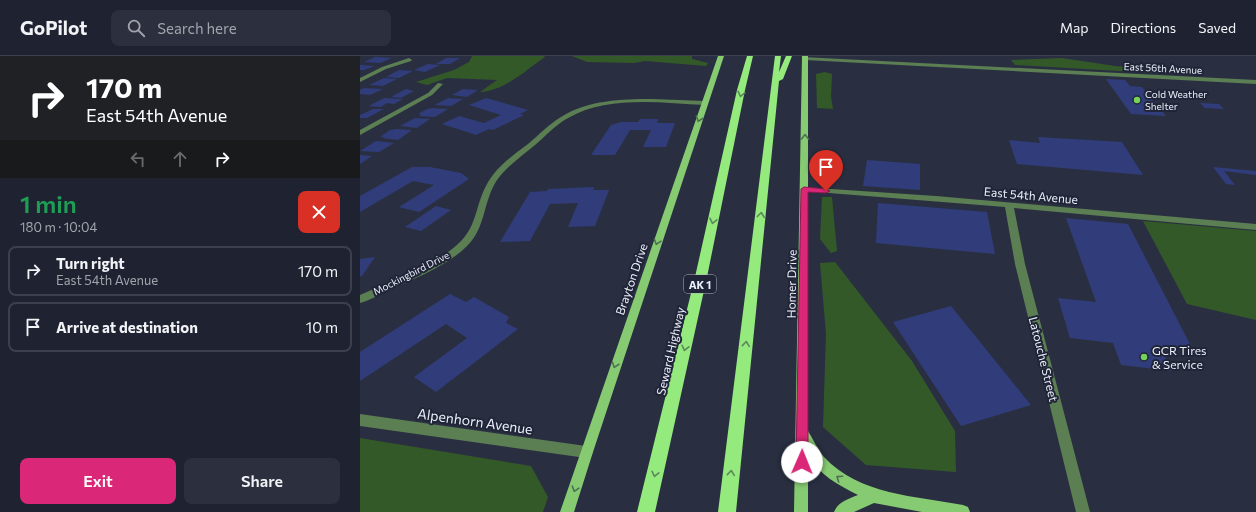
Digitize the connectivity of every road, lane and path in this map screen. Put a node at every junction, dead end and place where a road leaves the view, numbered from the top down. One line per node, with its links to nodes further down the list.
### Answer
1 (721, 56): 11 (main road, Brayton Drive)
2 (750, 56): 22 (highway, Seward Highway / AK 1, one-way to 22)
3 (778, 56): 10 (highway)
4 (789, 56): 10 (highway)
5 (805, 57): 8 (street, East 56th Avenue); 13 (main road, Homer Drive, one-way to 5)
6 (409, 60): 7 (street)
7 (360, 80)
8 (1256, 82)
9 (440, 84): 12 (street)
10 (774, 95): 23 (highway, one-way to 10)
11 (704, 102): 16 (street, Mockingbird Drive); 19 (main road, Brayton Drive, one-way to 19)
12 (360, 133)
13 (804, 189): 14 (street, East 54th Avenue); 18 (main road, Homer Drive)
14 (1009, 205): 15 (street, East 54th Avenue); 27 (street, Latouche Street)
15 (1256, 227)
16 (360, 299)
17 (360, 420): 19 (street, Alpenhorn Avenue)
18 (802, 432): 20 (main road, one-way to 18); 24 (main road, Homer Drive)
19 (586, 452): 21 (main road, Brayton Drive, one-way to 21)
20 (874, 496): 25 (main road); 26 (main road)
21 (567, 512)
22 (646, 512)
23 (727, 512)
24 (801, 512)
25 (841, 512)
26 (963, 512)
27 (1084, 512)

